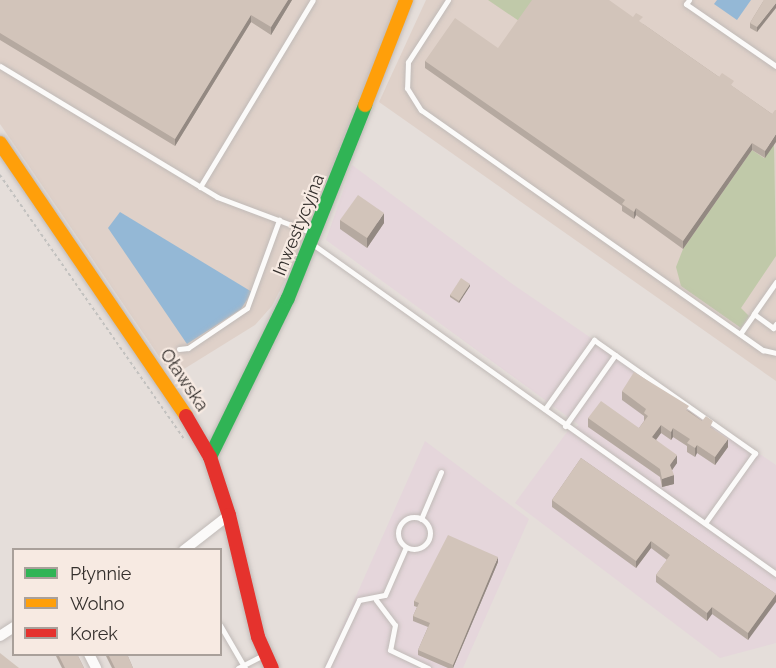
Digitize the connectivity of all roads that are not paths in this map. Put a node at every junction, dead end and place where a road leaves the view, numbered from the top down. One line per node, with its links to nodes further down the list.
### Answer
1 (313, 0): 8 (lane)
2 (406, 0): 10 (street, Inwestycyjna)
3 (448, 0): 14 (lane)
4 (689, 0): 6 (lane)
5 (0, 66): 8 (lane)
6 (776, 66)
7 (0, 143): 20 (street, Oławska)
8 (200, 187): 9 (lane)
9 (279, 220): 10 (lane); 15 (lane)
10 (313, 238): 18 (lane); 20 (street, Inwestycyjna)
11 (776, 282): 12 (lane)
12 (753, 314): 13 (lane); 14 (lane)
13 (776, 324)
14 (740, 334): 16 (lane)
15 (179, 349)
16 (776, 353)
17 (615, 355): 18 (lane); 19 (lane); 24 (lane)
18 (544, 410): 19 (lane)
19 (565, 426): 24 (lane)
20 (210, 457): 22 (street, Oławska)
21 (441, 472): 23 (lane)
22 (229, 515): 26 (street); 30 (street, Oławska)
23 (421, 519): 25 (lane); 25 (lane)
24 (705, 523): 27 (lane)
25 (406, 547): 28 (lane)
26 (185, 548)
27 (776, 574)
28 (375, 600): 33 (lane); 34 (lane)
29 (222, 629): 31 (lane)
30 (265, 654): 31 (lane); 32 (street, Oławska)
31 (242, 667)
32 (272, 668)
33 (327, 668)
34 (428, 668)

